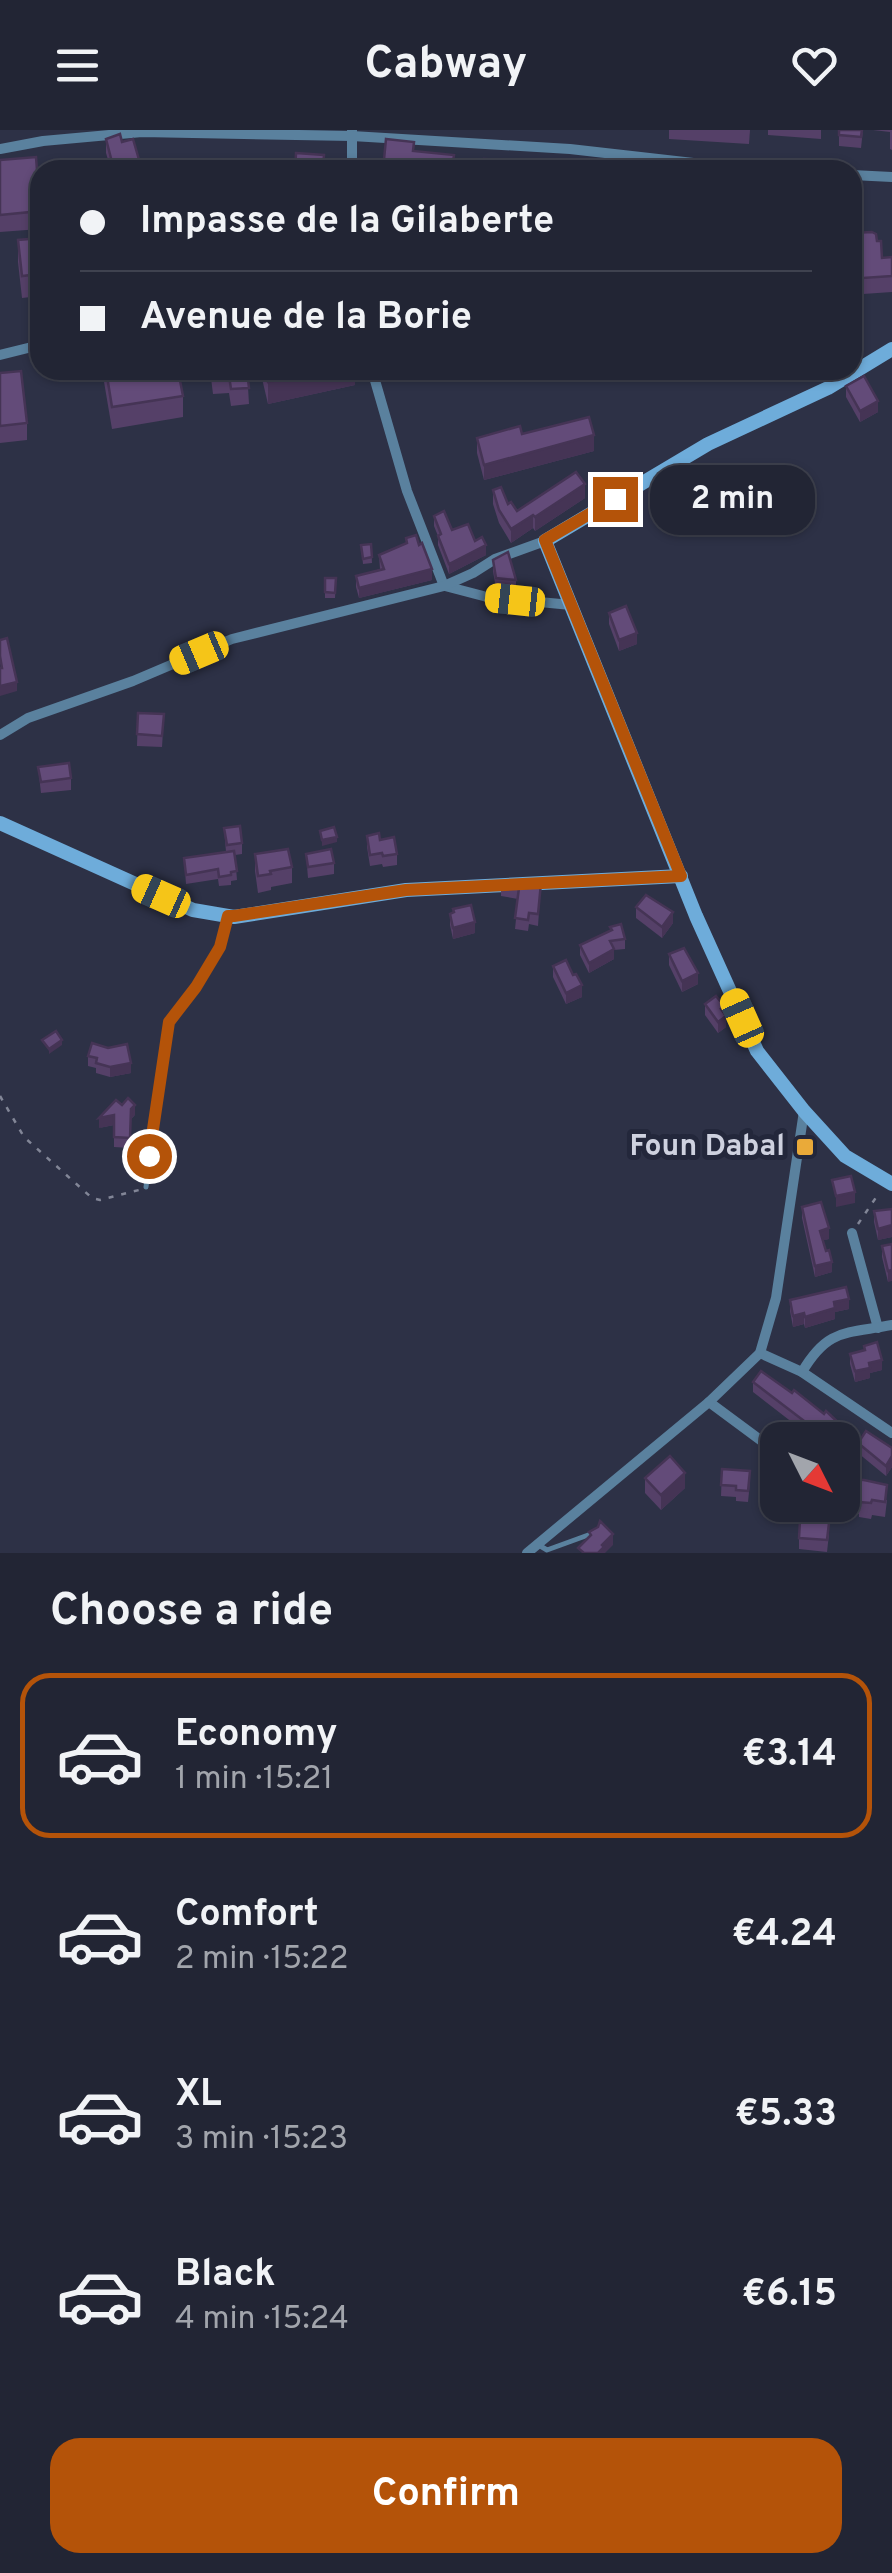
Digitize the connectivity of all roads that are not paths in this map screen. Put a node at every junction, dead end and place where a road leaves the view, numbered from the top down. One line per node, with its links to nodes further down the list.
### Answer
1 (352, 133): 2 (street); 3 (street); 4 (street)
2 (0, 149)
3 (352, 160)
4 (667, 160)
5 (862, 176): 6 (street)
6 (892, 177)
7 (30, 348): 9 (street)
8 (892, 350): 10 (street)
9 (0, 355)
10 (862, 368)
11 (375, 380): 14 (street)
12 (841, 380): 13 (street)
13 (545, 540): 14 (street); 15 (street)
14 (444, 586): 15 (street); 16 (street)
15 (571, 605): 18 (street)
16 (0, 735)
17 (0, 823): 19 (street)
18 (681, 876): 19 (street); 20 (street)
19 (228, 916): 22 (lane)
20 (804, 1112): 21 (street); 26 (street)
21 (890, 1182)
22 (146, 1187)
23 (852, 1234): 25 (street)
24 (892, 1325): 25 (street)
25 (878, 1328): 27 (street)
26 (760, 1353): 27 (street); 28 (street)
27 (802, 1372): 29 (street)
28 (708, 1402): 30 (street); 32 (street)
29 (892, 1433)
30 (760, 1440)
31 (594, 1532): 32 (lane)
32 (538, 1544): 33 (street)
33 (527, 1553)

